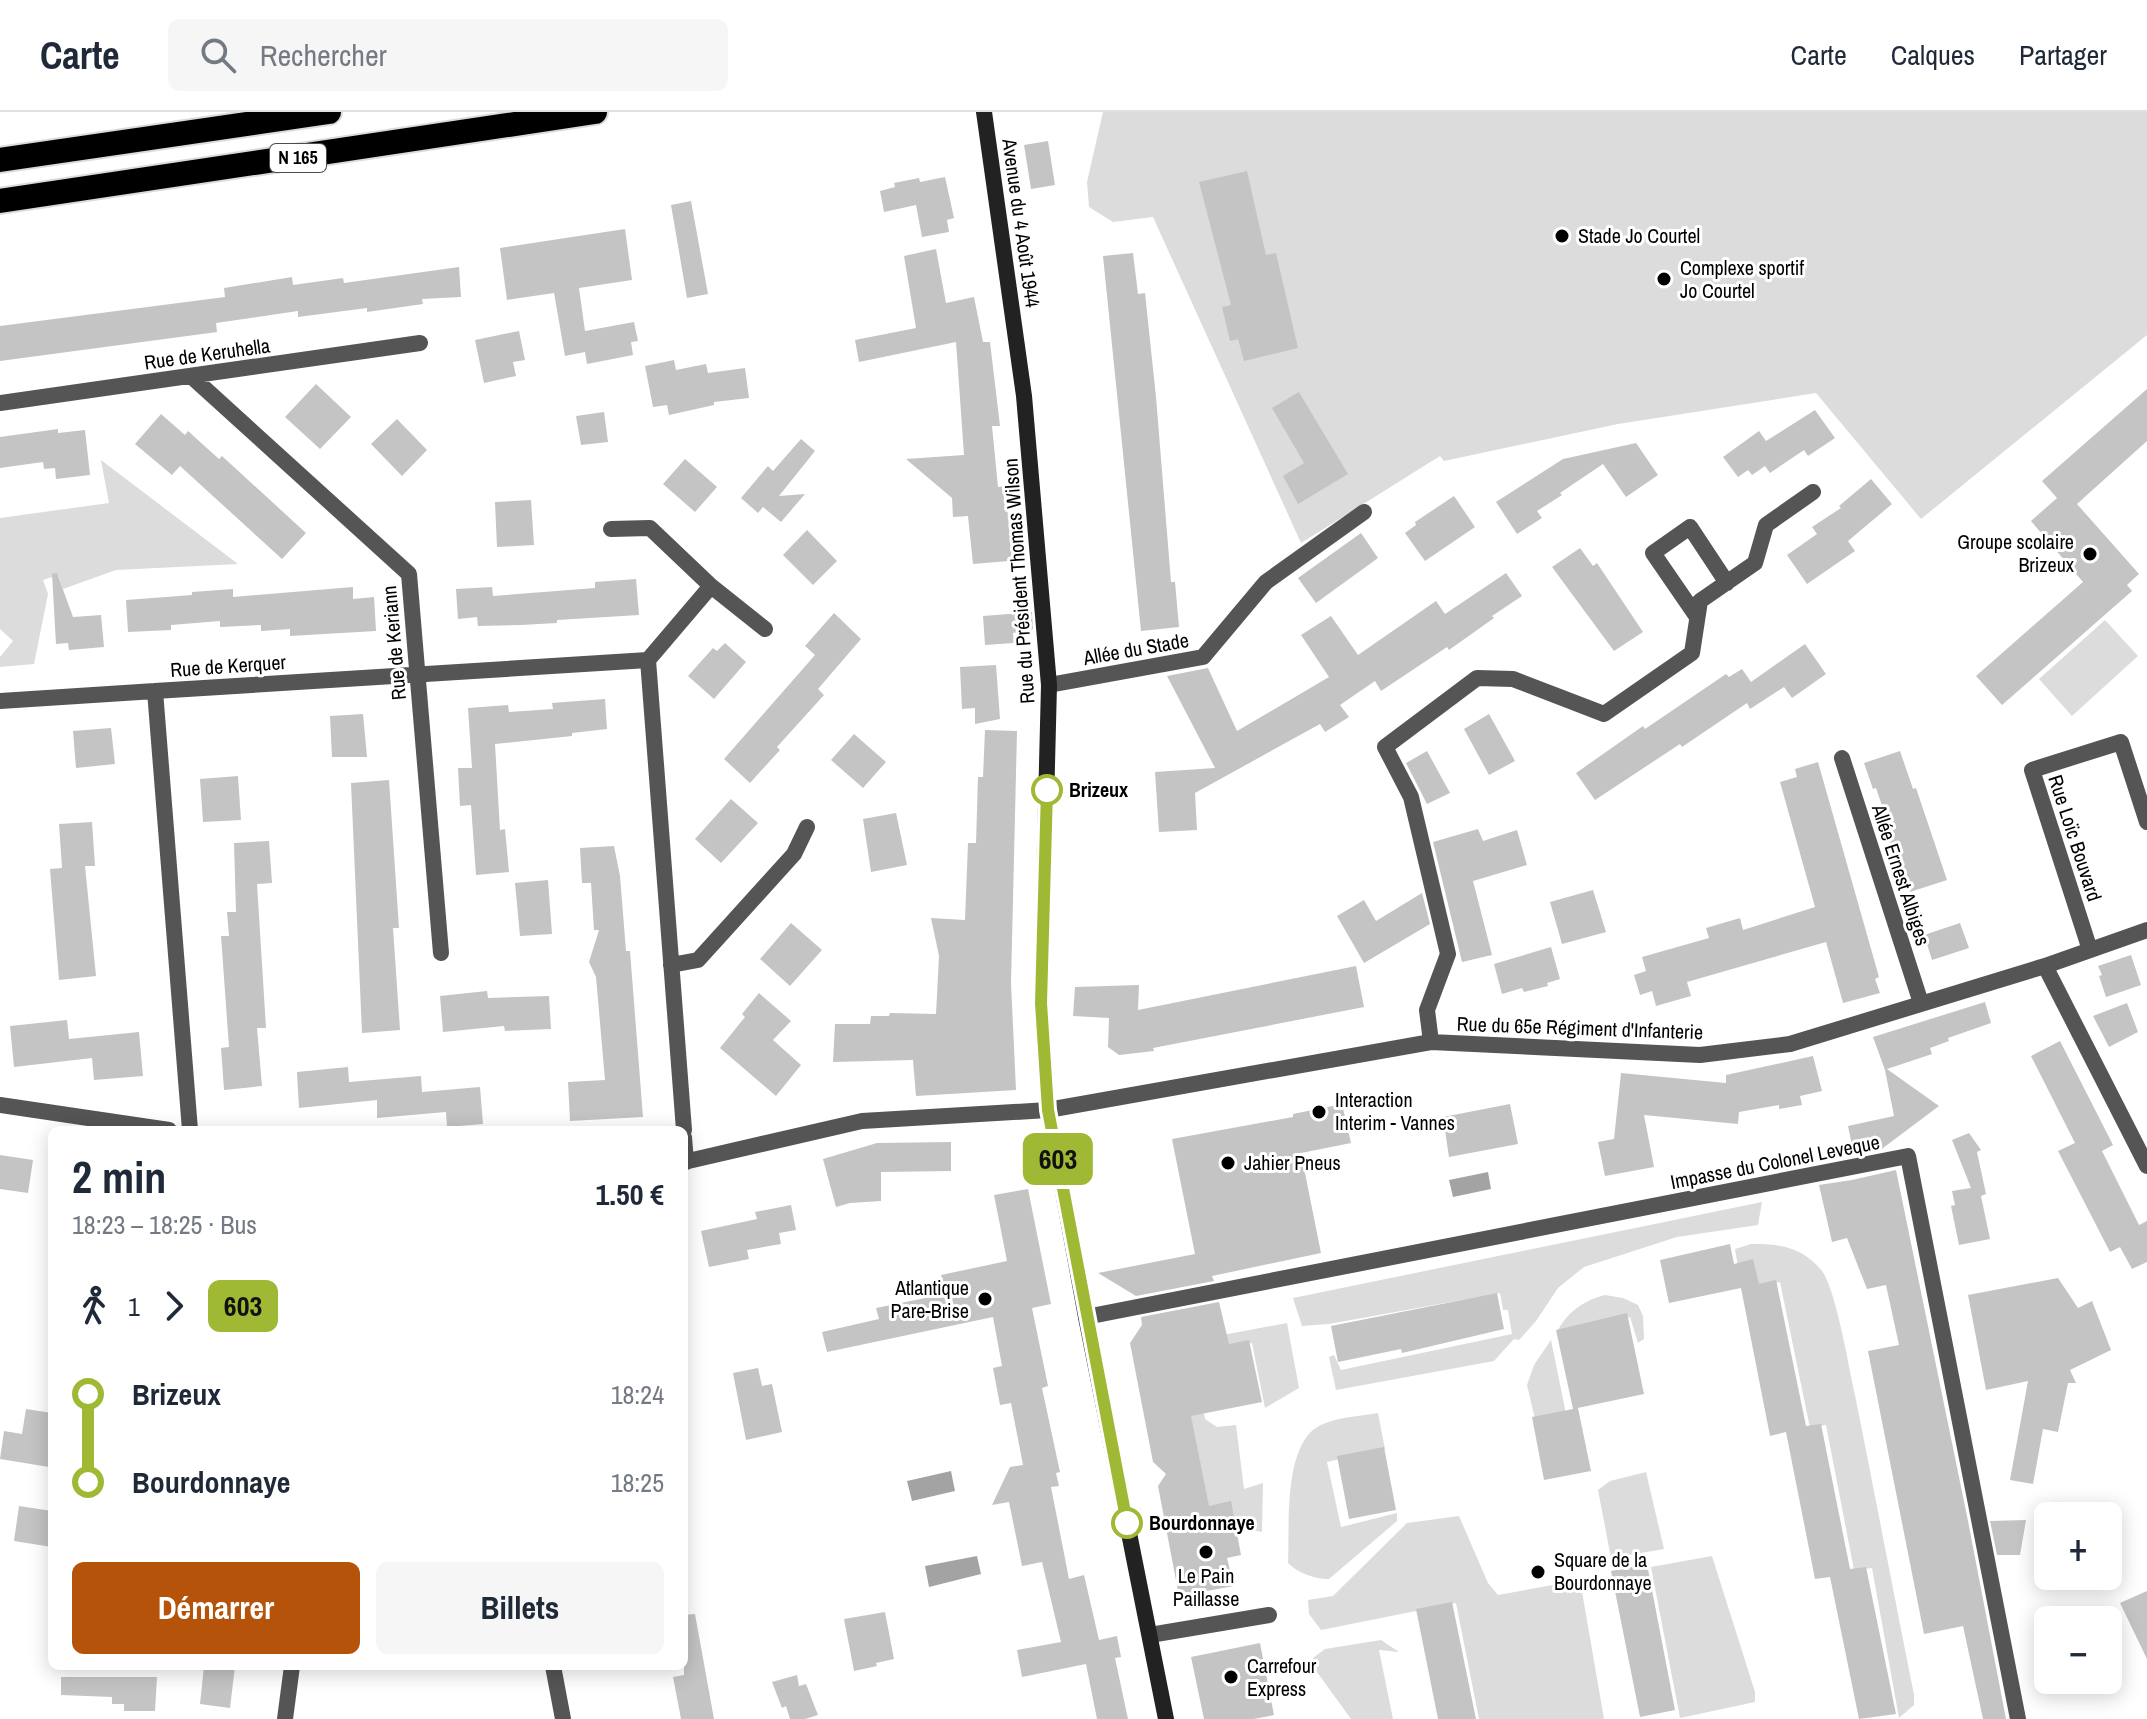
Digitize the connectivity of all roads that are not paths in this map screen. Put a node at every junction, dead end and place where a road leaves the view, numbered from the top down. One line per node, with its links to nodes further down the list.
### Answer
1 (329, 112): 4 (highway, N 165)
2 (595, 112): 5 (highway, N 165)
3 (984, 112): 6 (street, Avenue du 4 Août 1944)
4 (0, 160)
5 (0, 201)
6 (1018, 340): 19 (street, Rue du Président Thomas Wilson)
7 (420, 343): 8 (street, Rue de Keruhella)
8 (191, 376): 9 (street, Rue de Keruhella); 18 (street, Rue de Keriann)
9 (0, 403)
10 (1813, 492): 13 (street)
11 (1364, 512): 19 (street, Allée du Stade)
12 (611, 529): 14 (street)
13 (1727, 583): 15 (street); 15 (street)
14 (711, 586): 16 (street); 17 (street)
15 (1697, 617): 31 (street)
16 (765, 629)
17 (648, 660): 18 (street, Rue de Kerquer); 28 (street)
18 (417, 675): 20 (street, Rue de Kerquer); 27 (street, Rue de Keriann)
19 (1049, 685): 33 (street, Rue du Président Thomas Wilson)
20 (155, 691): 21 (street); 35 (street, Rue de Kerquer)
21 (0, 701)
22 (1842, 758): 30 (street, Allée Ernest Albiges)
23 (2147, 822): 26 (street, Rue Loïc Bouvard)
24 (807, 827): 28 (street)
25 (2147, 930): 26 (street, Rue du 65e Régiment d'Infanterie)
26 (2090, 950): 29 (street, Rue du 65e Régiment d'Infanterie)
27 (441, 953)
28 (671, 965): 36 (street)
29 (2045, 966): 30 (street, Rue du 65e Régiment d'Infanterie); 38 (street)
30 (1921, 1003): 31 (street, Rue du 65e Régiment d'Infanterie)
31 (1431, 1042): 33 (street, Rue du 65e Régiment d'Infanterie)
32 (0, 1105): 34 (street)
33 (1048, 1110): 37 (street, Rue du 65e Régiment d'Infanterie); 39 (street, Rue du Président Thomas Wilson)
34 (142, 1126)
35 (190, 1126)
36 (684, 1126)
37 (688, 1161)
38 (2147, 1166)
39 (1086, 1317): 41 (street, Rue du Président Thomas Wilson); 47 (street, Impasse du Colonel Leveque)
40 (1269, 1615): 41 (street)
41 (1150, 1635): 46 (street, Rue du Président Thomas Wilson)
42 (291, 1670): 44 (street)
43 (554, 1670): 45 (street)
44 (285, 1719)
45 (563, 1719)
46 (1166, 1719)
47 (2018, 1719)

